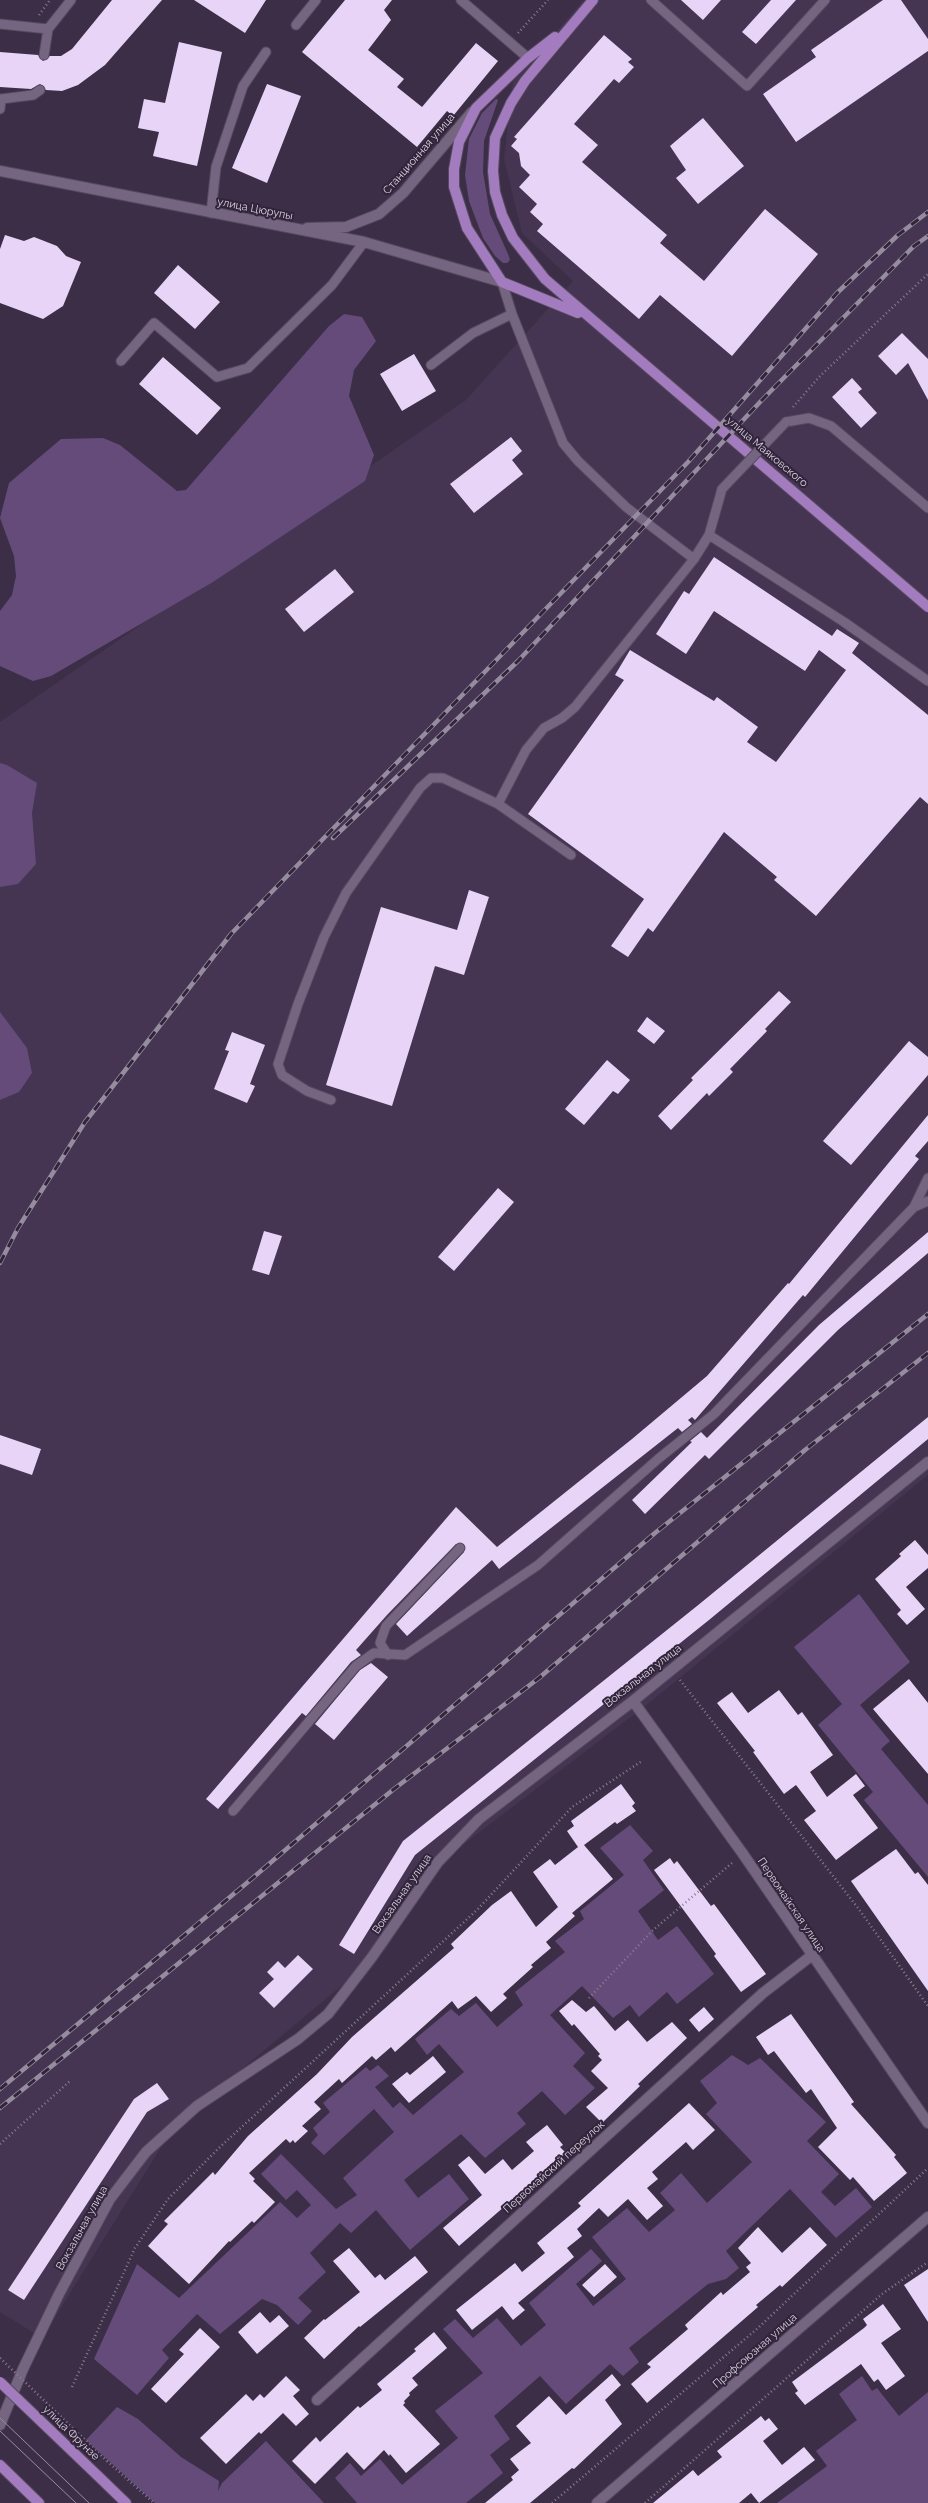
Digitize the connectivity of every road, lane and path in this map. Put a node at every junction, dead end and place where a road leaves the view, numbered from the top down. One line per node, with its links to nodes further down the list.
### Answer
1 (71, 0): 11 (lane)
2 (316, 0): 10 (lane)
3 (461, 0): 12 (lane)
4 (548, 0): 12 (path)
5 (592, 0): 8 (main road, Станционная улица)
6 (652, 0): 7 (lane)
7 (825, 0)
8 (573, 22): 15 (main road, Станционная улица); 26 (main road, Станционная улица)
9 (0, 24): 11 (lane)
10 (296, 25)
11 (48, 29): 14 (lane)
12 (510, 42): 15 (lane)
13 (266, 52): 20 (lane)
14 (44, 55)
15 (528, 58): 17 (main road, Станционная улица)
16 (40, 90): 18 (lane)
17 (476, 108): 21 (street, Станционная улица); 24 (main road, Станционная улица)
18 (0, 109)
19 (0, 171): 20 (street, улица Цюрупы)
20 (211, 213): 21 (street, улица Цюрупы)
21 (286, 228): 22 (street, улица Цюрупы)
22 (364, 242): 24 (street, улица Цюрупы); 27 (lane)
23 (928, 274): 29 (path)
24 (502, 282): 25 (lane); 26 (main road)
25 (512, 314): 28 (lane); 32 (lane)
26 (589, 318): 33 (main road, улица Маяковского)
27 (121, 361)
28 (431, 365)
29 (786, 422): 30 (lane); 31 (lane, bridge)
30 (928, 508)
31 (709, 535): 32 (lane); 34 (lane)
32 (694, 559): 35 (lane)
33 (928, 607)
34 (928, 681)
35 (498, 804): 36 (lane); 37 (lane)
36 (571, 855)
37 (331, 1100)
38 (928, 1178): 40 (lane)
39 (928, 1201): 40 (lane)
40 (914, 1207): 43 (lane)
41 (928, 1462): 44 (street, Вокзальная улица)
42 (460, 1548): 43 (lane)
43 (388, 1655): 47 (lane)
44 (672, 1669): 45 (street, Вокзальная улица); 51 (path)
45 (632, 1701): 48 (street, Первомайская улица); 62 (street, Вокзальная улица)
46 (642, 1761): 60 (path)
47 (233, 1811)
48 (743, 1854): 49 (street, Первомайская улица); 50 (path)
49 (811, 1956): 53 (street, Первомайская улица); 61 (street, Первомайский переулок)
50 (589, 1998)
51 (928, 2006)
52 (70, 2081): 54 (path)
53 (928, 2123)
54 (0, 2144)
55 (928, 2168): 67 (path)
56 (928, 2217): 68 (street, Профсоюзная улица)
57 (928, 2262): 69 (path)
58 (0, 2358): 66 (path, bridge)
59 (0, 2382): 65 (main road, улица Фрунзе, bridge)
60 (72, 2387)
61 (317, 2400)
62 (0, 2425)
63 (0, 2465): 64 (main road)
64 (39, 2503)
65 (126, 2503)
66 (154, 2503)
67 (552, 2503)
68 (598, 2503)
69 (644, 2503)

